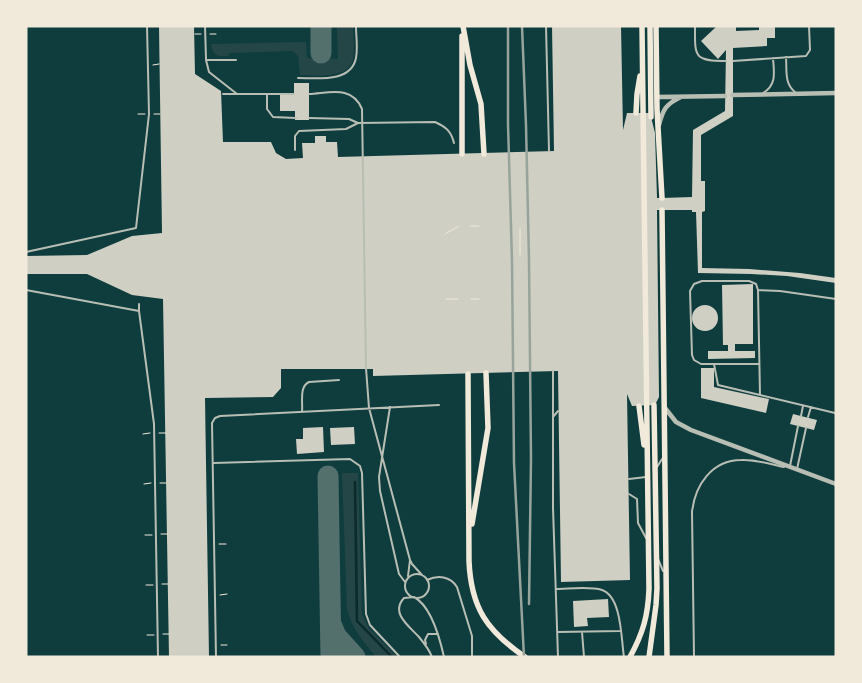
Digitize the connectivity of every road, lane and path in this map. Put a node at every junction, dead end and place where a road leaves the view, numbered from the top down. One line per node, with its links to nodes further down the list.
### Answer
1 (147, 26): 49 (lane)
2 (205, 26): 14 (lane)
3 (356, 26): 18 (lane)
4 (462, 26): 42 (main road); 43 (main road)
5 (546, 26): 41 (lane)
6 (642, 26): 120 (main road)
7 (650, 26): 11 (main road)
8 (656, 26): 28 (main road)
9 (695, 26): 16 (lane)
10 (809, 26): 12 (lane)
11 (650, 40): 32 (main road); 35 (main road)
12 (786, 57): 13 (lane); 19 (lane)
13 (773, 58): 17 (lane); 26 (lane)
14 (206, 60): 15 (lane); 22 (lane)
15 (236, 60)
16 (726, 61)
17 (733, 61)
18 (298, 78)
19 (799, 93): 20 (street); 26 (street)
20 (836, 93)
21 (223, 94): 22 (lane)
22 (237, 94): 23 (lane)
23 (267, 94): 24 (lane); 33 (lane)
24 (294, 94)
25 (309, 94): 37 (lane)
26 (761, 94): 27 (street)
27 (732, 95)
28 (657, 96): 29 (street); 31 (main road)
29 (684, 96): 30 (street); 38 (street)
30 (725, 96)
31 (657, 109): 35 (lane); 38 (main road)
32 (636, 113)
33 (296, 118)
34 (309, 118): 36 (lane)
35 (651, 118)
36 (358, 123): 37 (lane); 40 (lane)
37 (363, 123): 39 (lane); 77 (lane)
38 (658, 131): 44 (main road)
39 (454, 143)
40 (295, 150)
41 (549, 151)
42 (462, 154)
43 (484, 154)
44 (662, 198)
45 (662, 210): 78 (main road)
46 (459, 226): 52 (path)
47 (470, 226): 48 (path)
48 (479, 226)
49 (136, 228): 51 (lane); 53 (lane)
50 (520, 228): 54 (path)
51 (136, 234)
52 (445, 234)
53 (26, 252)
54 (520, 255)
55 (26, 290): 63 (lane)
56 (758, 290): 61 (lane); 64 (lane); 65 (lane)
57 (446, 299): 58 (path)
58 (458, 299)
59 (472, 299): 60 (path)
60 (480, 299)
61 (836, 299)
62 (139, 304): 63 (lane)
63 (139, 311): 110 (lane)
64 (714, 364): 65 (lane); 70 (lane)
65 (759, 364): 70 (lane)
66 (553, 371): 83 (lane)
67 (486, 373): 96 (main road)
68 (468, 374): 96 (main road)
69 (339, 380): 80 (lane)
70 (760, 395): 73 (lane)
71 (440, 405): 75 (lane)
72 (654, 405): 95 (main road)
73 (803, 405): 76 (lane); 82 (lane)
74 (640, 406): 95 (main road)
75 (390, 407): 77 (lane); 88 (lane)
76 (811, 407): 81 (lane); 84 (lane)
77 (369, 408): 80 (lane); 88 (lane)
78 (665, 408): 87 (main road); 90 (street)
79 (558, 411): 83 (lane)
80 (302, 412): 89 (lane)
81 (835, 413)
82 (801, 416)
83 (553, 417): 103 (lane)
84 (808, 417)
85 (798, 426): 90 (lane)
86 (806, 428): 91 (lane)
87 (665, 449): 92 (lane); 101 (main road)
88 (383, 458): 97 (lane); 102 (lane)
89 (213, 463): 111 (lane); 112 (lane)
90 (789, 468): 91 (street); 123 (lane)
91 (797, 470): 93 (street)
92 (629, 479)
93 (836, 484)
94 (629, 494): 101 (lane)
95 (656, 506): 121 (main road)
96 (469, 548): 116 (main road)
97 (410, 560): 98 (lane); 99 (lane)
98 (422, 575): 99 (lane); 100 (lane)
99 (408, 579): 102 (lane)
100 (427, 580): 104 (lane); 115 (lane)
101 (667, 580): 122 (main road)
102 (406, 582): 104 (lane)
103 (555, 589): 105 (lane); 106 (lane)
104 (414, 598): 108 (lane); 109 (lane)
105 (620, 631): 107 (lane); 119 (lane)
106 (557, 632): 107 (lane); 117 (lane)
107 (582, 632): 118 (lane)
108 (438, 634): 109 (lane); 114 (lane)
109 (426, 646): 113 (lane)
110 (158, 657)
111 (216, 657)
112 (400, 657)
113 (432, 657)
114 (444, 657)
115 (472, 657)
116 (525, 657)
117 (558, 657)
118 (584, 657)
119 (624, 657)
120 (630, 657)
121 (649, 657)
122 (667, 657)
123 (694, 657)

